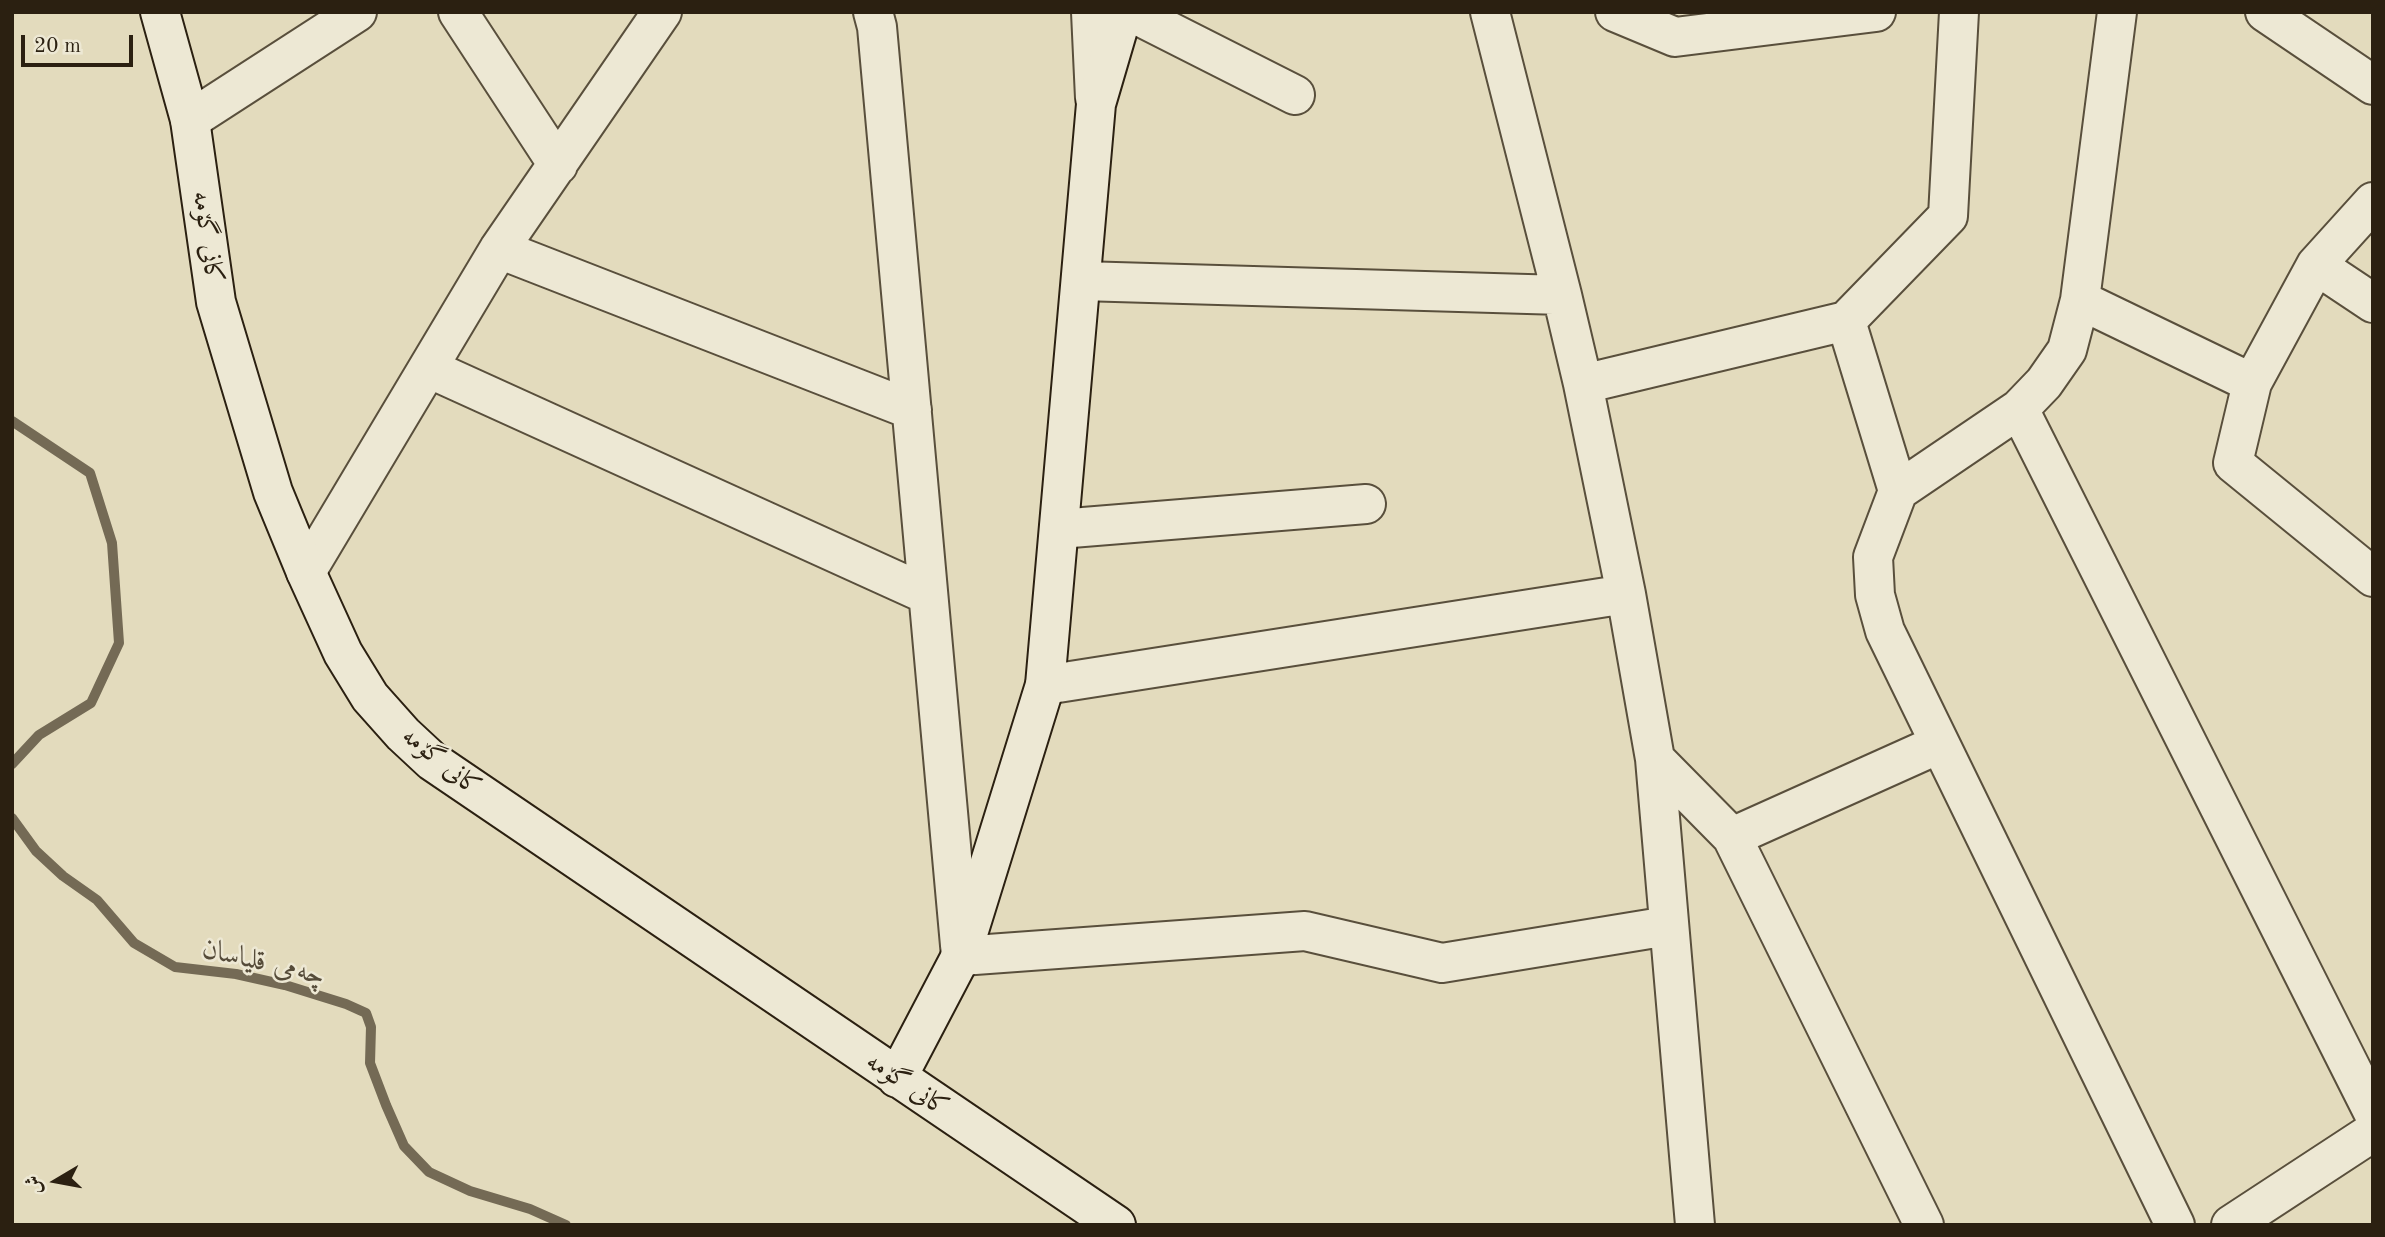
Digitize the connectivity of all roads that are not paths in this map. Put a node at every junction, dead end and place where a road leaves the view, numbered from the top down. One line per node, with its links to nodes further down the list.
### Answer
1 (160, 12): 18 (street, کانی گۆمە)
2 (357, 12): 18 (street)
3 (458, 12): 19 (street)
4 (662, 12): 19 (street)
5 (873, 12): 32 (street)
6 (1091, 12): 17 (street)
7 (1123, 12): 17 (street)
8 (1130, 12): 16 (street)
9 (1490, 12): 24 (street)
10 (1615, 12): 11 (street)
11 (1875, 12)
12 (1958, 12): 27 (street)
13 (2118, 12): 25 (street)
14 (2265, 12): 15 (street)
15 (2373, 85)
16 (1295, 95)
17 (1096, 104): 23 (street)
18 (190, 120): 36 (street, کانی گۆمە)
19 (558, 165): 21 (street)
20 (2373, 202): 22 (street)
21 (499, 249): 28 (street); 32 (street)
22 (2316, 265): 26 (street); 29 (street)
23 (1081, 281): 24 (street); 35 (street)
24 (1562, 295): 30 (street)
25 (2080, 300): 29 (street); 31 (street)
26 (2373, 303)
27 (1846, 321): 30 (street); 33 (street)
28 (428, 368): 36 (street); 39 (street)
29 (2252, 383): 37 (street)
30 (1583, 384): 38 (street)
31 (2020, 409): 33 (street); 47 (street)
32 (912, 410): 39 (street)
33 (1898, 491): 41 (street)
34 (1366, 503): 35 (street)
35 (1059, 529): 40 (street)
36 (306, 572): 46 (street, کانی گۆمە)
37 (2373, 577)
38 (1626, 594): 40 (street); 42 (street)
39 (928, 595): 45 (street)
40 (1045, 685): 45 (street)
41 (1939, 744): 43 (street); 52 (street)
42 (1655, 759): 43 (street); 44 (street)
43 (1732, 837): 51 (street)
44 (1668, 926): 45 (street); 50 (street)
45 (961, 956): 46 (street)
46 (897, 1078): 49 (street, کانی گۆمە)
47 (2373, 1112)
48 (2373, 1132): 53 (street)
49 (1116, 1225)
50 (1695, 1225)
51 (1924, 1225)
52 (2175, 1225)
53 (2231, 1225)

